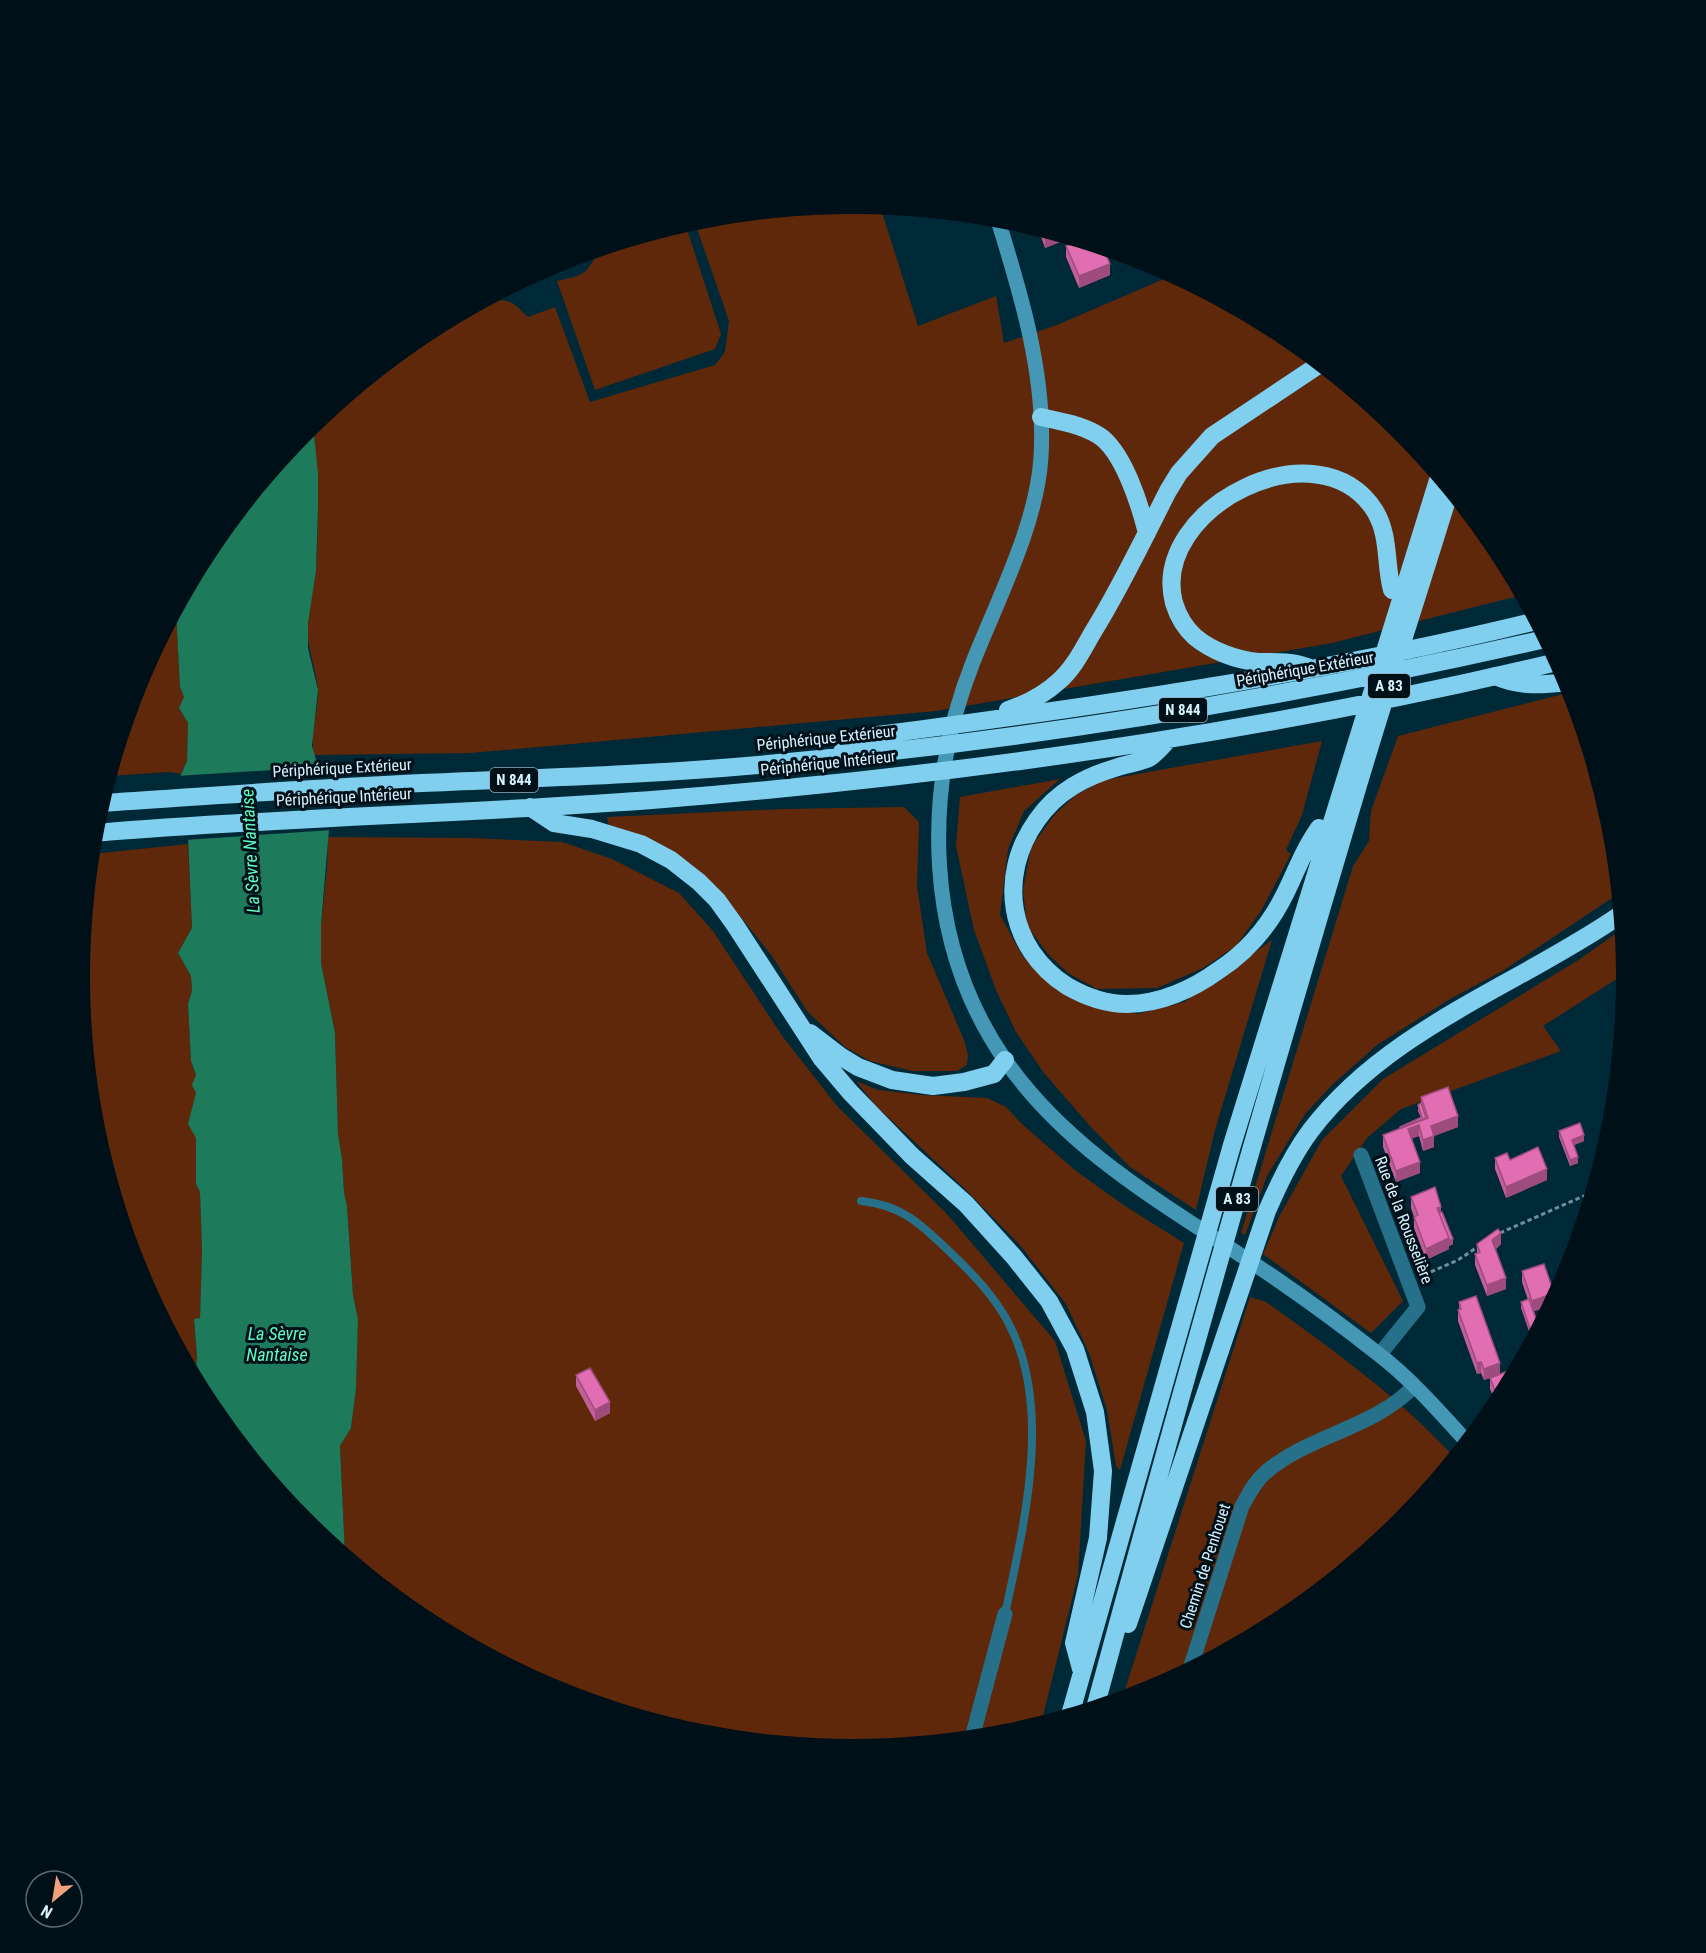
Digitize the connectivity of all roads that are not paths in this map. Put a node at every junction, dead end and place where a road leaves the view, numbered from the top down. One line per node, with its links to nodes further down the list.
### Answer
1 (1000, 228): 3 (street)
2 (1313, 368): 7 (highway)
3 (1041, 417): 7 (highway); 25 (street)
4 (1430, 477): 8 (highway)
5 (1436, 485): 8 (highway, A 83)
6 (1446, 497): 8 (highway, A 83)
7 (1147, 533): 15 (highway)
8 (1400, 594): 12 (highway); 18 (highway, A 83); 21 (highway)
9 (1529, 623): 12 (highway)
10 (1538, 641): 17 (highway, Périphérique Extérieur / N 844)
11 (1548, 664): 13 (highway, Périphérique Intérieur / N 844)
12 (1314, 670): 15 (highway)
13 (1496, 676): 14 (highway); 16 (highway, Périphérique Intérieur / N 844)
14 (1557, 683)
15 (991, 721): 17 (highway)
16 (1169, 740): 20 (highway, Périphérique Intérieur / N 844); 21 (highway)
17 (832, 758): 19 (highway, Périphérique Extérieur / N 844)
18 (1352, 782): 26 (highway, A 83); 35 (highway, A 83)
19 (111, 802)
20 (530, 807): 22 (highway, Périphérique Intérieur / N 844); 24 (highway)
21 (1319, 828): 26 (highway)
22 (104, 832)
23 (1613, 919): 35 (highway)
24 (803, 1029): 25 (highway); 34 (highway)
25 (1005, 1060): 29 (street)
26 (1232, 1145): 34 (highway, A 83)
27 (1361, 1155): 29 (street, Rue de la Rousselière)
28 (861, 1201): 32 (lane)
29 (1380, 1354): 30 (street)
30 (1414, 1386): 31 (street); 33 (street, Chemin de Penhouet)
31 (1461, 1436)
32 (1005, 1614): 38 (street)
33 (1193, 1659)
34 (1081, 1671): 37 (highway)
35 (1102, 1681): 36 (highway)
36 (1097, 1699)
37 (1072, 1707)
38 (974, 1730)

